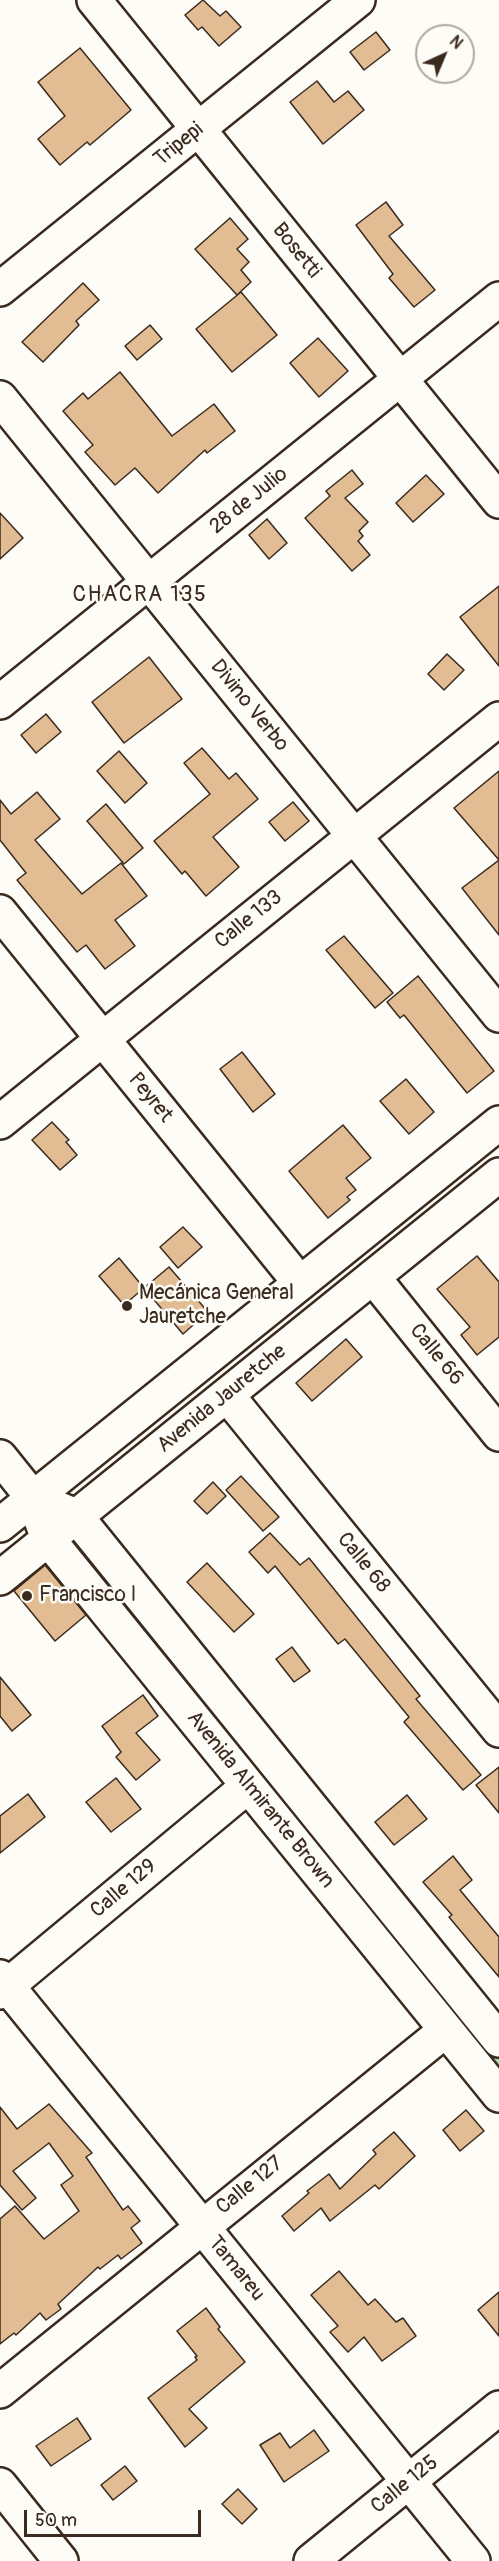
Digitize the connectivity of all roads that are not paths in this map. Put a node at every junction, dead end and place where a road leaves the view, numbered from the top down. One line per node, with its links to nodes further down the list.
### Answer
1 (94, 0): 3 (street, Bosetti)
2 (358, 0): 3 (street, Tripepi)
3 (198, 129): 4 (street, Tripepi); 6 (street, Bosetti)
4 (0, 289)
5 (499, 299): 6 (street, 28 de Julio)
6 (400, 379): 8 (street, Bosetti); 9 (street, 28 de Julio)
7 (0, 398): 9 (street, Divino Verbo)
8 (499, 501)
9 (149, 582): 10 (street, 28 de Julio); 12 (street, Divino Verbo)
10 (0, 702)
11 (499, 719): 12 (street, Calle 133)
12 (354, 836): 14 (street, Divino Verbo); 15 (street, Calle 133)
13 (0, 912): 15 (street, Peyret)
14 (499, 1015)
15 (103, 1039): 16 (street, Calle 133); 20 (street, Peyret)
16 (0, 1122)
17 (499, 1123): 20 (street, Avenida Jauretche)
18 (499, 1175): 19 (street, Avenida Jauretche)
19 (373, 1277): 21 (street, Avenida Jauretche); 22 (street, Calle 66)
20 (300, 1283): 24 (street, Avenida Jauretche)
21 (227, 1395): 25 (street, Avenida Jauretche); 29 (street, Calle 68)
22 (496, 1424)
23 (0, 1457): 24 (street, Avenida Almirante Brown)
24 (33, 1498): 25 (street, Avenida Almirante Brown); 26 (street, Avenida Jauretche); 27 (street, Avenida Almirante Brown)
25 (76, 1516): 27 (street, Avenida Jauretche); 33 (street, Avenida Almirante Brown)
26 (0, 1525)
27 (48, 1539): 28 (street, Avenida Jauretche); 30 (street, Avenida Almirante Brown)
28 (0, 1578)
29 (499, 1730)
30 (248, 1786): 31 (street, Calle 129); 32 (street, Avenida Almirante Brown)
31 (2, 1985): 35 (street, Tamareu)
32 (446, 2030): 34 (street, Avenida Almirante Brown); 35 (street, Calle 127)
33 (499, 2040)
34 (499, 2096)
35 (201, 2226): 36 (street, Calle 127); 38 (street, Tamareu)
36 (0, 2391)
37 (499, 2409): 38 (street, Calle 125)
38 (408, 2482): 41 (street, Calle 125); 42 (street, Tamareu)
39 (0, 2485): 40 (street)
40 (61, 2561)
41 (310, 2561)
42 (473, 2561)

